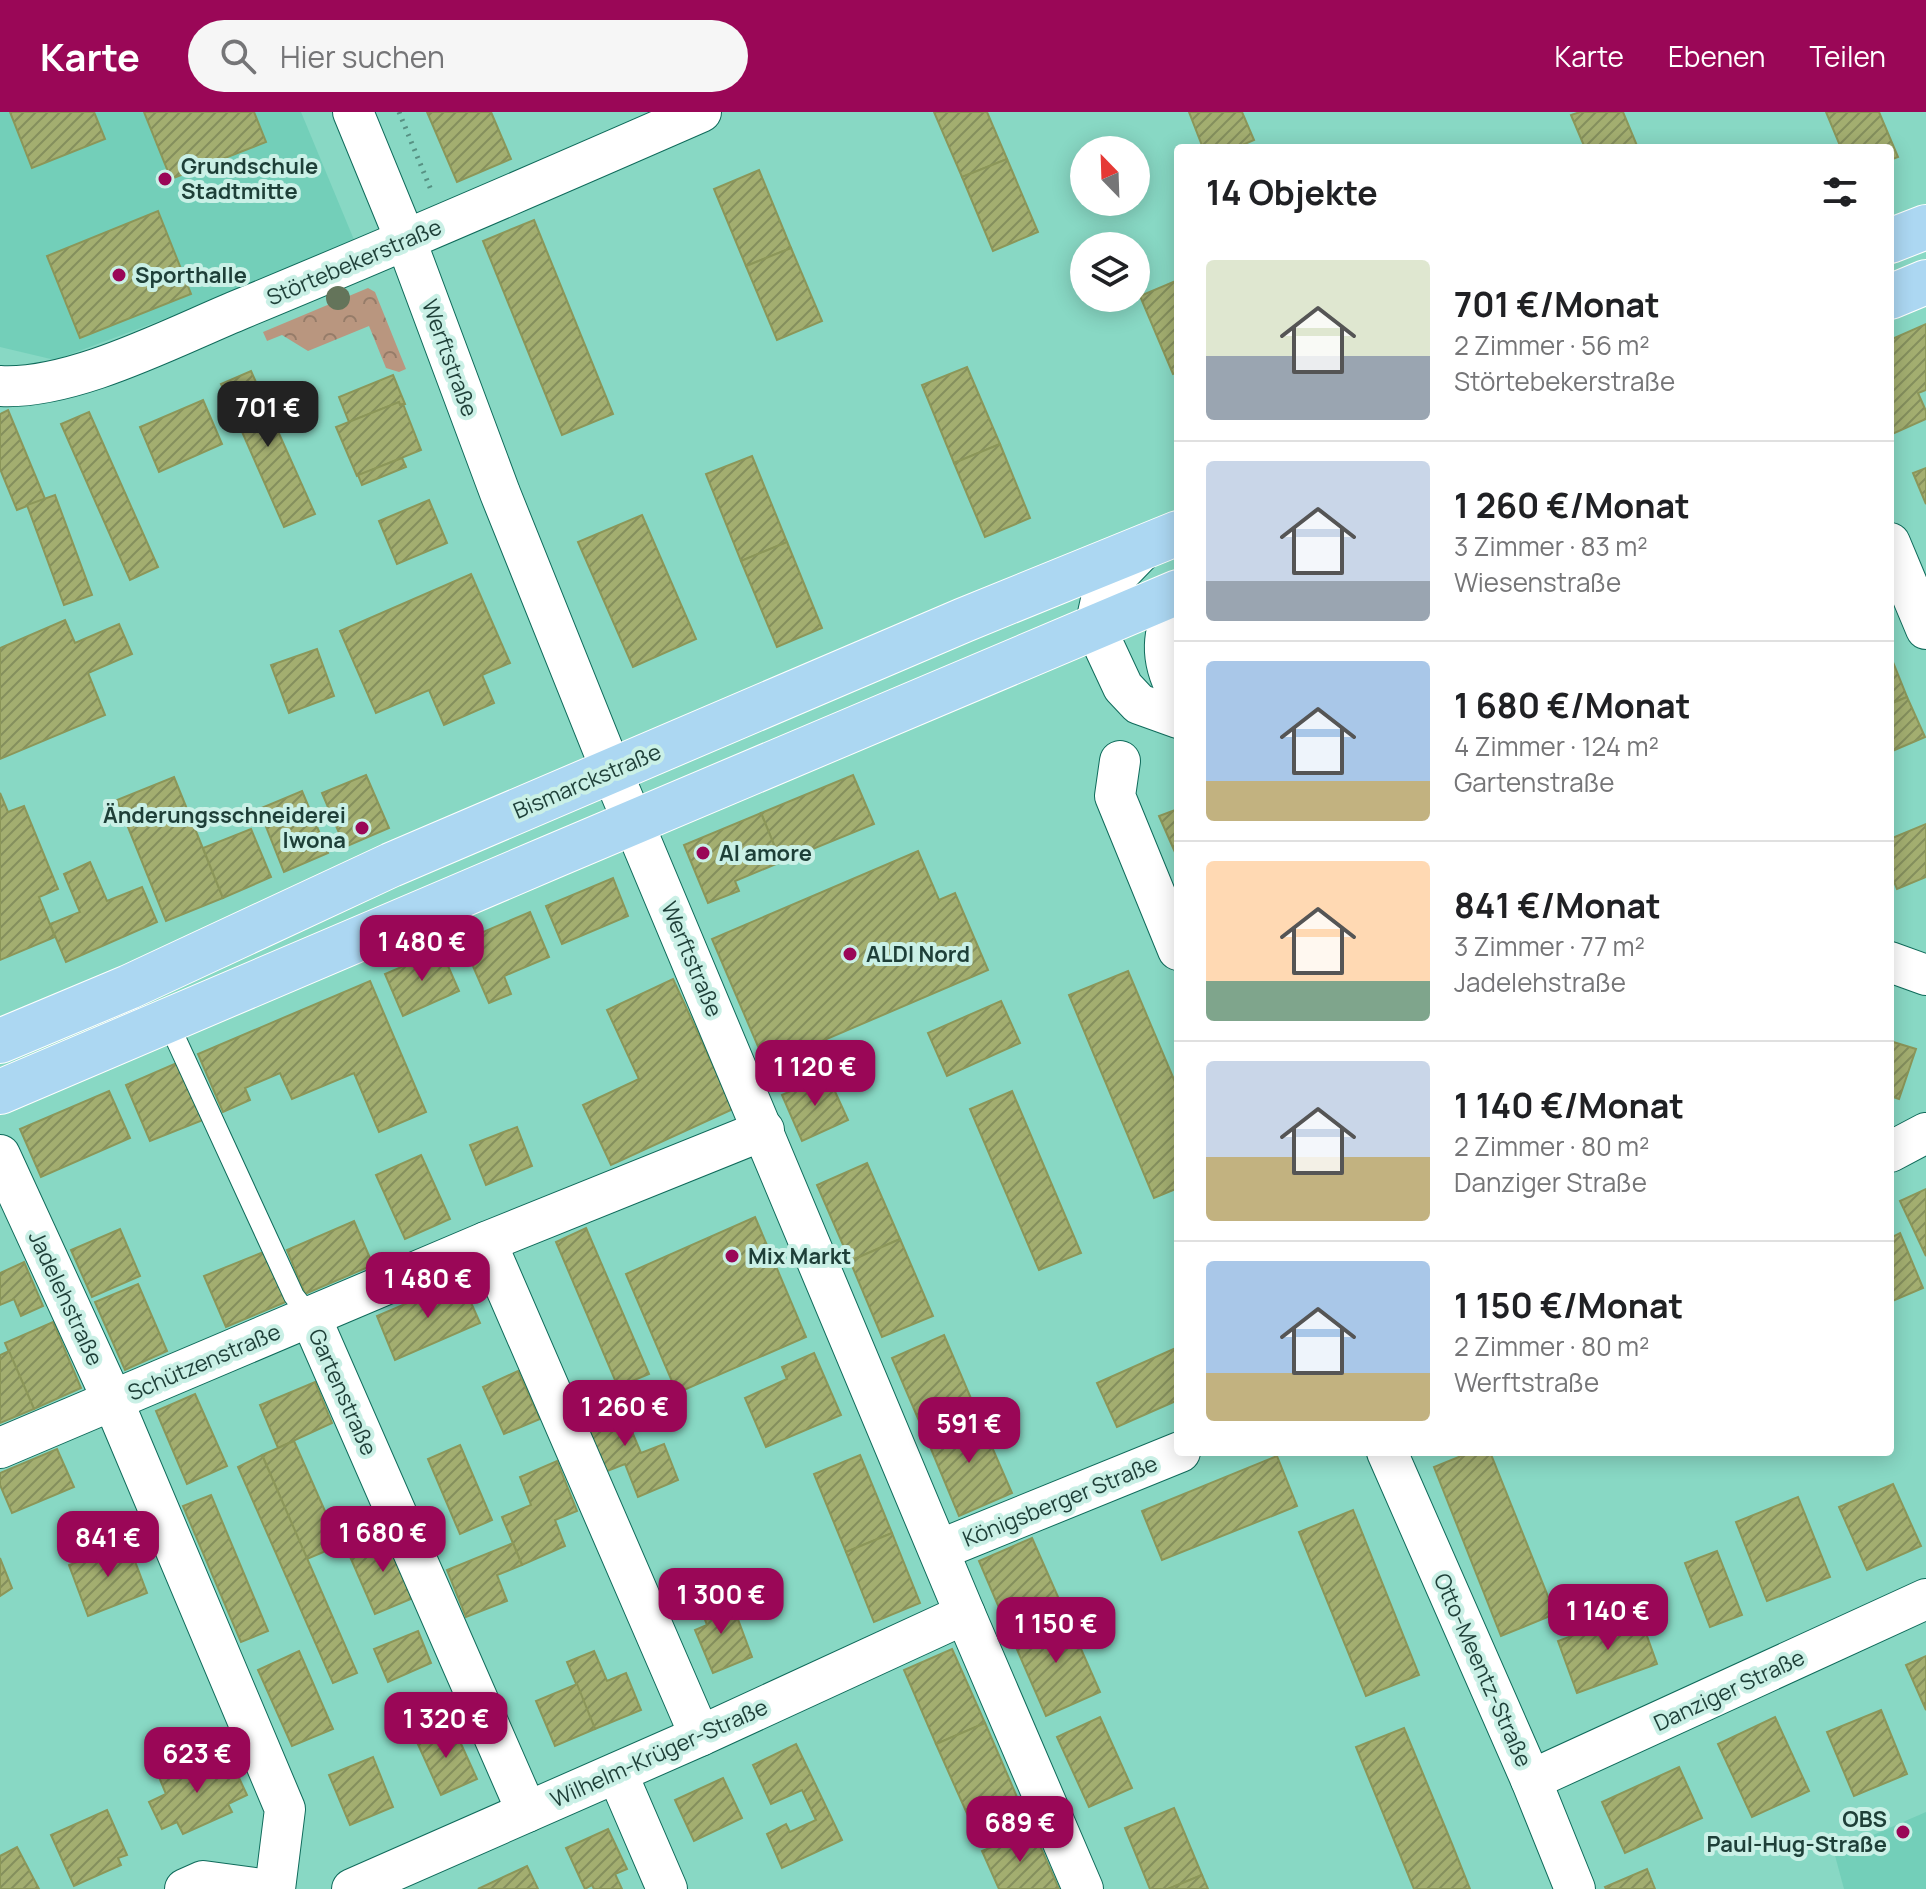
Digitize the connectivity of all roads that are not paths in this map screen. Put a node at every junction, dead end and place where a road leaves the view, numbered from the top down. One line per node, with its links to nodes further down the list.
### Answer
1 (353, 112): 5 (street, Werftstraße)
2 (701, 112): 5 (street, Störtebekerstraße)
3 (1926, 227): 4 (main road)
4 (1894, 239)
5 (406, 241): 8 (street, Störtebekerstraße); 18 (street, Werftstraße)
6 (1926, 282): 7 (main road)
7 (1894, 295)
8 (0, 386)
9 (1162, 540): 13 (street); 18 (main road, Bismarckstraße)
10 (1894, 553): 14 (street)
11 (1174, 597): 13 (main road)
12 (1174, 604): 15 (street)
13 (1095, 627): 16 (street); 19 (main road)
14 (1926, 629)
15 (1174, 686)
16 (1174, 717)
17 (1120, 761): 20 (street)
18 (612, 772): 19 (street, Werftstraße); 24 (main road, Bismarckstraße)
19 (634, 824): 23 (main road); 26 (street, Werftstraße)
20 (1174, 940)
21 (1894, 963): 22 (street)
22 (1926, 975)
23 (167, 1020): 25 (main road); 31 (lane, Gartenstraße)
24 (0, 1041)
25 (0, 1092)
26 (764, 1130): 30 (street, Schützenstraße); 36 (street, Werftstraße)
27 (1926, 1133): 28 (street)
28 (1894, 1150)
29 (0, 1155): 32 (street, Jadelehstraße)
30 (486, 1242): 31 (street, Schützenstraße); 39 (street)
31 (310, 1316): 32 (street, Schützenstraße); 42 (street, Gartenstraße)
32 (113, 1401): 33 (street, Schützenstraße); 45 (street, Jadelehstraße)
33 (0, 1448)
34 (1174, 1454): 36 (street, Königsberger Straße)
35 (1389, 1456): 41 (street, Otto-Meentz-Straße)
36 (939, 1550): 38 (street, Werftstraße)
37 (1926, 1599): 41 (street, Danziger Straße)
38 (965, 1614): 39 (street, Wilhelm-Krüger-Straße); 48 (street, Werftstraße)
39 (700, 1736): 40 (street, Wilhelm-Krüger-Straße)
40 (617, 1773): 42 (street, Wilhelm-Krüger-Straße); 47 (street)
41 (1531, 1780): 49 (street, Otto-Meentz-Straße)
42 (527, 1812): 46 (street, Wilhelm-Krüger-Straße)
43 (185, 1889): 44 (street)
44 (262, 1889)
45 (275, 1889)
46 (352, 1889)
47 (667, 1889)
48 (1083, 1889)
49 (1575, 1889)

